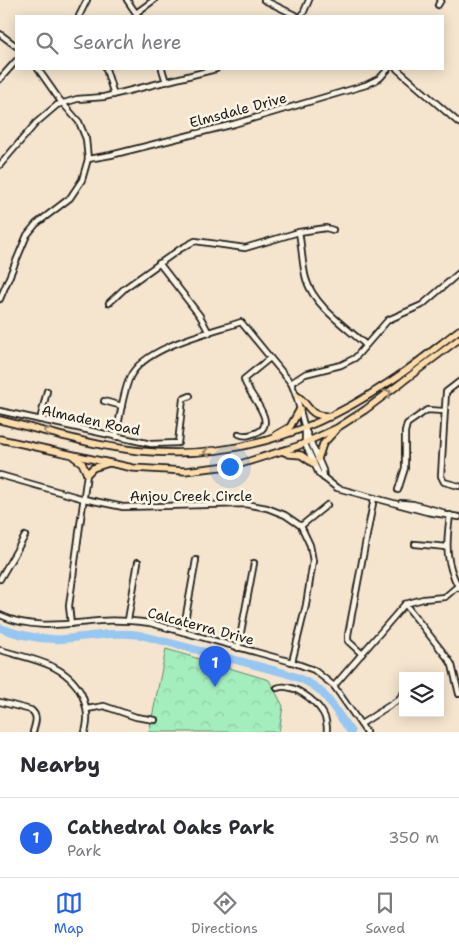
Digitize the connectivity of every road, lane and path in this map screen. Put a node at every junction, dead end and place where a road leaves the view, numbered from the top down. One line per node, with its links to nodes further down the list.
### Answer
1 (88, 0): 6 (street)
2 (127, 0): 7 (street)
3 (154, 0): 7 (street)
4 (264, 0): 8 (street)
5 (310, 0): 9 (street)
6 (80, 15)
7 (137, 15)
8 (295, 15)
9 (302, 15)
10 (0, 34): 11 (street)
11 (15, 45)
12 (15, 62): 19 (street)
13 (39, 70): 22 (street)
14 (106, 70): 21 (street)
15 (162, 70): 20 (street)
16 (212, 70): 20 (street)
17 (387, 70): 24 (street, Elmsdale Drive)
18 (398, 70): 23 (street)
19 (0, 79)
20 (166, 82): 21 (street)
21 (114, 95): 22 (street)
22 (62, 103): 24 (street); 25 (street)
23 (459, 123)
24 (88, 159): 30 (street)
25 (0, 164)
26 (333, 230): 27 (street)
27 (299, 232): 28 (street); 35 (street)
28 (160, 263): 31 (street); 33 (street)
29 (459, 273): 35 (street)
30 (0, 299)
31 (108, 303)
32 (459, 330): 47 (main road)
33 (209, 333): 36 (street); 43 (street)
34 (459, 339): 51 (main road, one-way to 34)
35 (366, 345): 38 (street)
36 (270, 358): 38 (street); 52 (street)
37 (459, 382): 46 (street)
38 (291, 383): 40 (street)
39 (47, 391): 49 (street)
40 (296, 395): 44 (street); 47 (main road)
41 (190, 396): 53 (street, Almaden Road)
42 (104, 401): 43 (street)
43 (122, 406): 53 (street)
44 (300, 409): 50 (street); 55 (main road)
45 (0, 411): 49 (street, Almaden Road)
46 (444, 411): 63 (street); 64 (street)
47 (330, 417): 50 (main road)
48 (0, 420): 55 (main road, one-way to 48)
49 (40, 420): 53 (street, Almaden Road)
50 (305, 428): 55 (main road); 56 (street)
51 (337, 428): 56 (main road); 59 (main road)
52 (238, 434)
53 (116, 437)
54 (0, 439): 58 (main road)
55 (271, 440)
56 (308, 443): 57 (main road); 59 (street)
57 (282, 452): 59 (main road); 60 (main road)
58 (70, 455): 60 (main road); 61 (main road)
59 (316, 461): 65 (street)
60 (109, 463): 61 (main road)
61 (87, 474): 66 (street)
62 (0, 475): 66 (street, Anjou Creek Circle)
63 (459, 486)
64 (398, 490)
65 (374, 498): 68 (street); 86 (street)
66 (84, 499): 70 (street, Anjou Creek Circle); 82 (street)
67 (327, 505): 70 (street)
68 (450, 515): 69 (street); 73 (street)
69 (459, 516)
70 (301, 526): 87 (street)
71 (25, 536): 77 (street)
72 (415, 544): 73 (street)
73 (447, 547): 78 (street)
74 (196, 560): 83 (street)
75 (138, 562): 81 (street)
76 (254, 562): 84 (street)
77 (0, 579)
78 (459, 586): 79 (street)
79 (405, 604): 86 (street); 90 (street)
80 (0, 615): 82 (street, Calcaterra Drive)
81 (128, 620): 82 (street, Calcaterra Drive); 83 (street, Calcaterra Drive)
82 (71, 624)
83 (183, 632): 84 (street, Calcaterra Drive)
84 (238, 648): 87 (street, Calcaterra Drive)
85 (0, 650): 93 (street)
86 (362, 654): 88 (street)
87 (292, 662): 88 (street, Calcaterra Drive)
88 (334, 686): 95 (street, Calcaterra Drive)
89 (277, 688): 98 (street)
90 (459, 694)
91 (399, 699): 95 (street)
92 (0, 702): 96 (street)
93 (87, 709): 94 (street); 97 (street)
94 (155, 720)
95 (361, 724): 99 (street, Calcaterra Drive)
96 (33, 732)
97 (85, 732)
98 (327, 732)
99 (366, 732)

